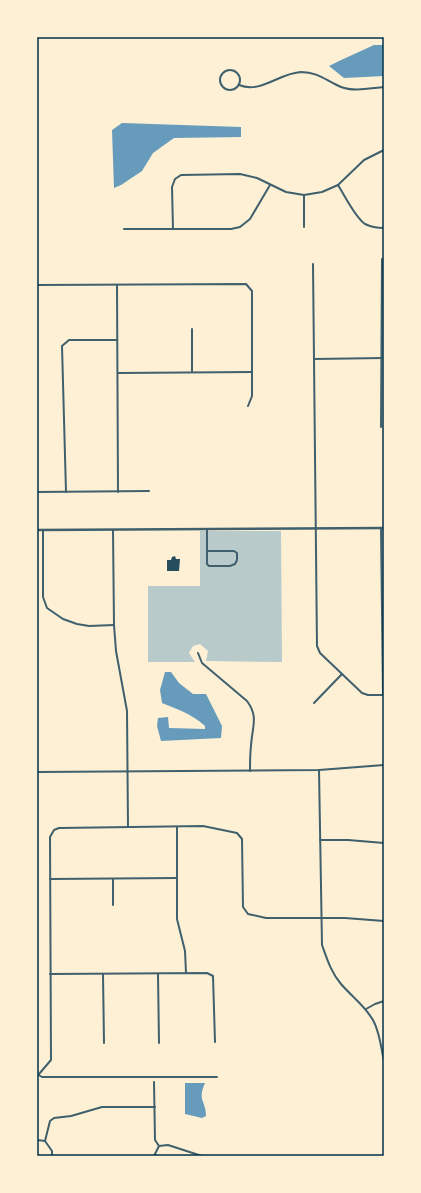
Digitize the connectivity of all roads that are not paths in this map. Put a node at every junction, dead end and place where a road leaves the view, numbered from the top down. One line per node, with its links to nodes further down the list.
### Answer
1 (239, 85): 1 (street); 2 (street)
2 (384, 87)
3 (384, 150): 5 (street)
4 (270, 185): 6 (street); 10 (street); 10 (street)
5 (338, 185): 6 (street); 8 (street)
6 (304, 195): 7 (street)
7 (304, 228)
8 (384, 228)
9 (124, 229): 10 (street)
10 (173, 229)
11 (382, 259): 15 (street)
12 (313, 264): 19 (street)
13 (37, 285): 14 (street)
14 (117, 285): 17 (street); 22 (street)
15 (383, 289): 18 (street)
16 (192, 329): 21 (street)
17 (118, 340): 20 (street); 26 (street)
18 (383, 358): 19 (street); 24 (street)
19 (314, 359): 29 (street)
20 (118, 372): 21 (street); 27 (street)
21 (192, 372): 22 (street)
22 (252, 372): 23 (street)
23 (248, 406)
24 (381, 427)
25 (37, 492): 26 (street)
26 (66, 492): 27 (street)
27 (118, 492): 28 (street)
28 (149, 492)
29 (316, 528): 30 (street); 31 (street); 39 (street)
30 (383, 528): 36 (street)
31 (207, 529): 34 (street); 35 (street)
32 (37, 530): 33 (street)
33 (43, 530): 34 (street); 37 (street)
34 (113, 530): 37 (street)
35 (207, 551): 35 (street)
36 (383, 607): 40 (street)
37 (114, 625): 46 (street)
38 (198, 652): 44 (street)
39 (342, 674): 40 (street); 41 (street)
40 (384, 695)
41 (314, 703)
42 (384, 765): 43 (street)
43 (319, 770): 44 (street); 49 (street)
44 (250, 771): 46 (street)
45 (37, 772): 46 (street)
46 (128, 772): 47 (street)
47 (128, 827): 48 (street); 52 (street)
48 (176, 827): 51 (street); 55 (street)
49 (320, 840): 50 (street); 55 (street)
50 (384, 844)
51 (177, 878): 53 (street); 57 (street)
52 (50, 879): 53 (street); 58 (street)
53 (113, 879): 54 (street)
54 (113, 905)
55 (321, 917): 56 (street); 62 (street)
56 (384, 922)
57 (186, 973): 60 (street); 63 (street)
58 (50, 974): 59 (street); 67 (street)
59 (103, 974): 60 (street); 64 (street)
60 (158, 974): 65 (street)
61 (384, 1002): 62 (street)
62 (366, 1009): 66 (street)
63 (215, 1042)
64 (104, 1043)
65 (159, 1043)
66 (384, 1061)
67 (38, 1074): 68 (street)
68 (217, 1077)
69 (154, 1082): 70 (street)
70 (155, 1106): 72 (street); 73 (street)
71 (37, 1140): 72 (street)
72 (44, 1141): 74 (street)
73 (159, 1146): 75 (street); 76 (street)
74 (52, 1156)
75 (154, 1156)
76 (202, 1156)

